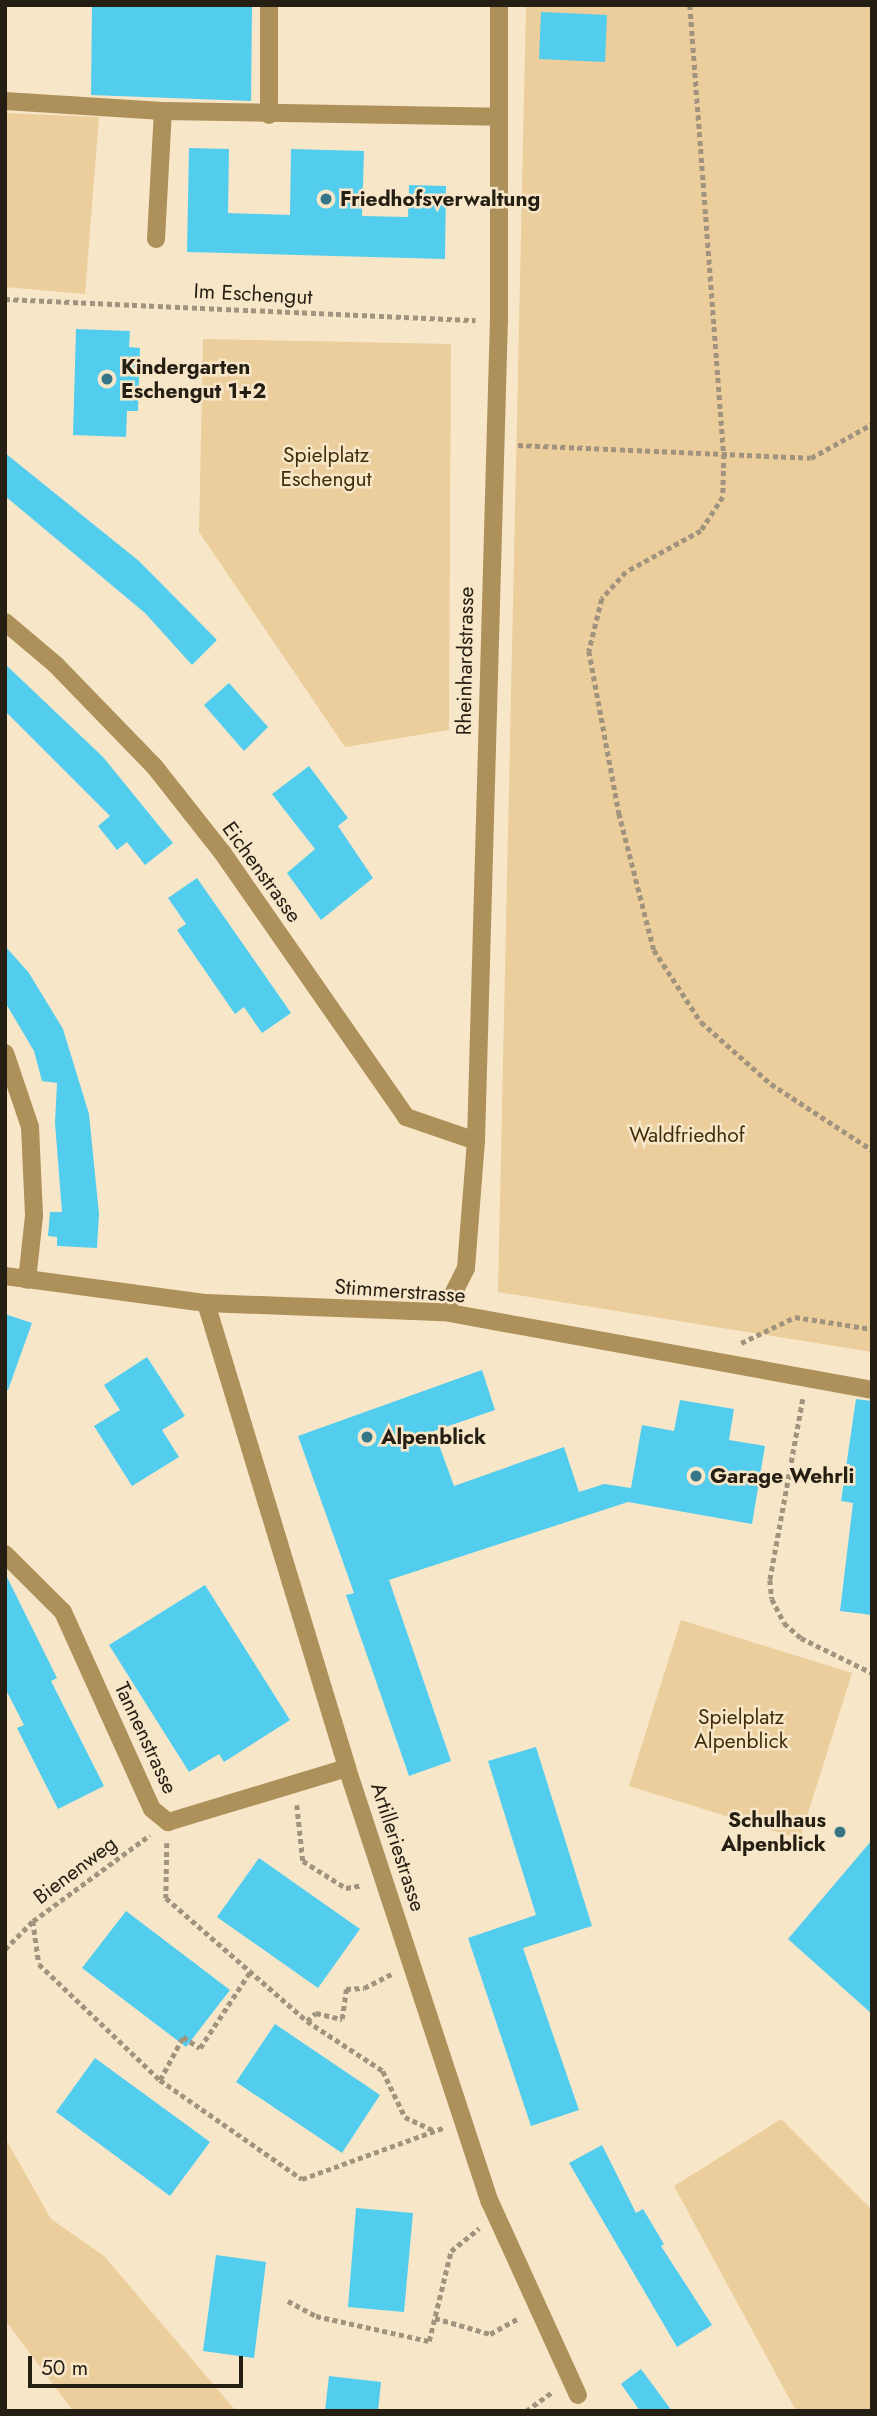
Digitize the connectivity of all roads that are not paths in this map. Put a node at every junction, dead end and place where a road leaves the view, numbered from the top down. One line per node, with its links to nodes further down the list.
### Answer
1 (269, 5): 5 (street)
2 (499, 5): 6 (street, Rheinhardstrasse)
3 (5, 101): 4 (street)
4 (163, 111): 5 (street); 7 (street)
5 (269, 115): 6 (street)
6 (499, 117): 10 (street, Rheinhardstrasse)
7 (156, 239)
8 (5, 622): 10 (street, Eichenstrasse)
9 (5, 1054): 12 (street)
10 (475, 1141): 14 (street, Rheinhardstrasse)
11 (5, 1276): 12 (street, Stimmerstrasse)
12 (27, 1280): 13 (street, Stimmerstrasse)
13 (206, 1303): 14 (street, Stimmerstrasse); 17 (street, Artilleriestrasse)
14 (444, 1312): 15 (street, Stimmerstrasse)
15 (872, 1390)
16 (5, 1554): 17 (street, Tannenstrasse)
17 (348, 1768): 18 (street, Artilleriestrasse)
18 (578, 2395)

